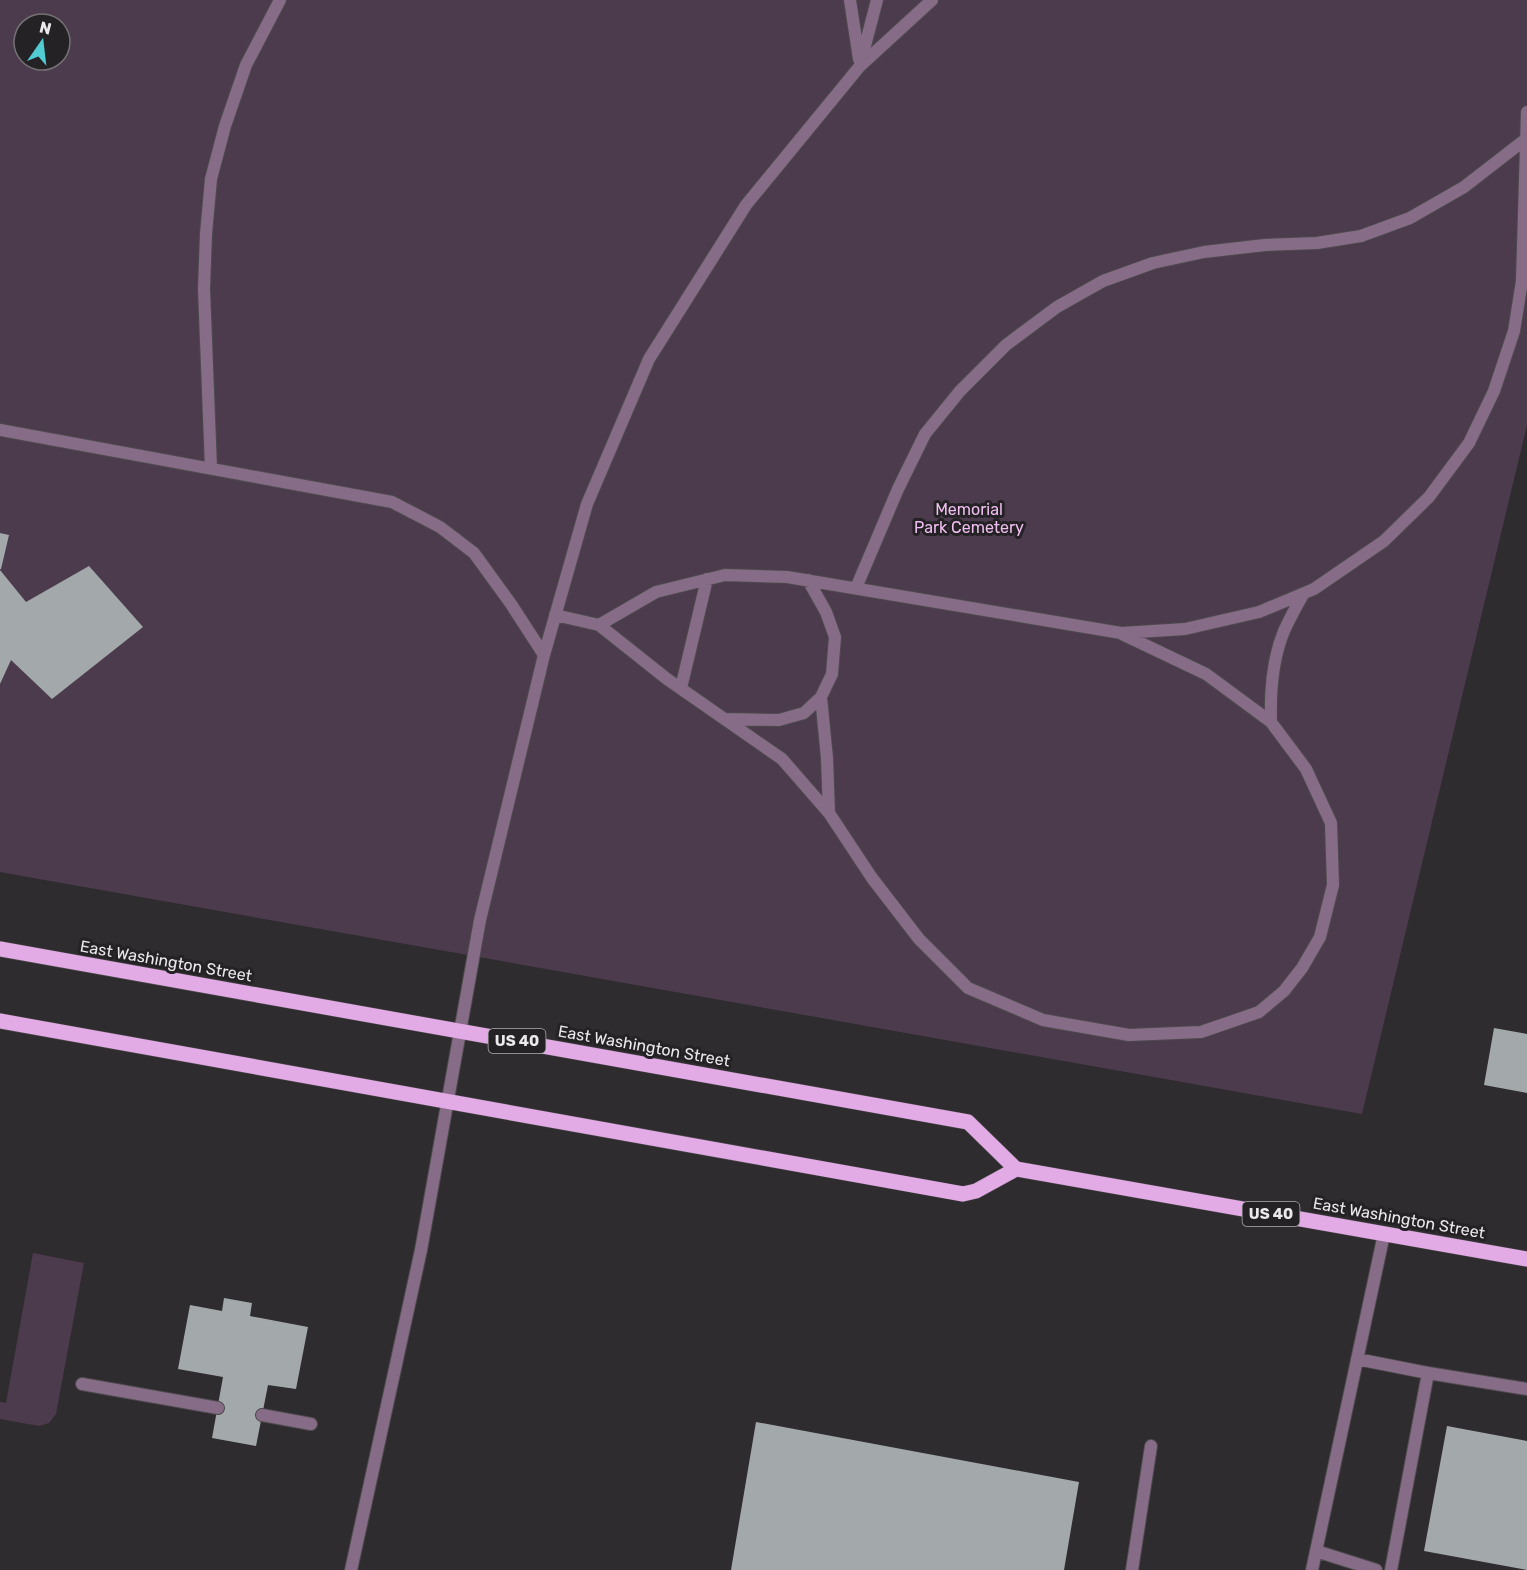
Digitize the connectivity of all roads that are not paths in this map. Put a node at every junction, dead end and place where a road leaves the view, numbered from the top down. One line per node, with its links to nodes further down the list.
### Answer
1 (280, 0): 9 (lane)
2 (850, 0): 5 (lane)
3 (877, 0): 5 (lane)
4 (932, 0): 5 (lane)
5 (860, 66): 14 (lane)
6 (1527, 112): 7 (lane)
7 (1526, 139): 12 (lane); 13 (lane)
8 (0, 430): 9 (lane)
9 (211, 468): 17 (lane)
10 (707, 579): 11 (lane); 15 (lane); 18 (lane)
11 (808, 580): 12 (lane); 19 (lane)
12 (856, 588): 16 (lane)
13 (1304, 593): 16 (lane); 21 (lane)
14 (555, 615): 15 (lane); 17 (lane)
15 (599, 625): 18 (lane)
16 (1121, 633): 21 (lane)
17 (544, 655): 25 (lane)
18 (681, 688): 20 (lane)
19 (821, 697): 20 (lane); 22 (lane)
20 (725, 719): 22 (lane)
21 (1270, 723): 22 (lane)
22 (829, 813)
23 (0, 949): 25 (main road, East Washington Street / US 40)
24 (0, 1021): 26 (main road)
25 (460, 1031): 26 (lane); 27 (main road, East Washington Street / US 40)
26 (447, 1102): 27 (main road); 39 (lane)
27 (1016, 1169): 28 (main road, East Washington Street / US 40)
28 (1384, 1234): 29 (main road, East Washington Street / US 40); 30 (lane)
29 (1527, 1259)
30 (1357, 1359): 31 (lane); 38 (lane)
31 (1428, 1373): 33 (lane); 43 (lane)
32 (82, 1384): 34 (lane)
33 (1527, 1389)
34 (218, 1408)
35 (262, 1415): 36 (lane)
36 (311, 1424)
37 (1151, 1446): 40 (lane)
38 (1316, 1551): 41 (lane); 42 (lane)
39 (351, 1570)
40 (1132, 1570)
41 (1312, 1570)
42 (1376, 1570)
43 (1391, 1570)

